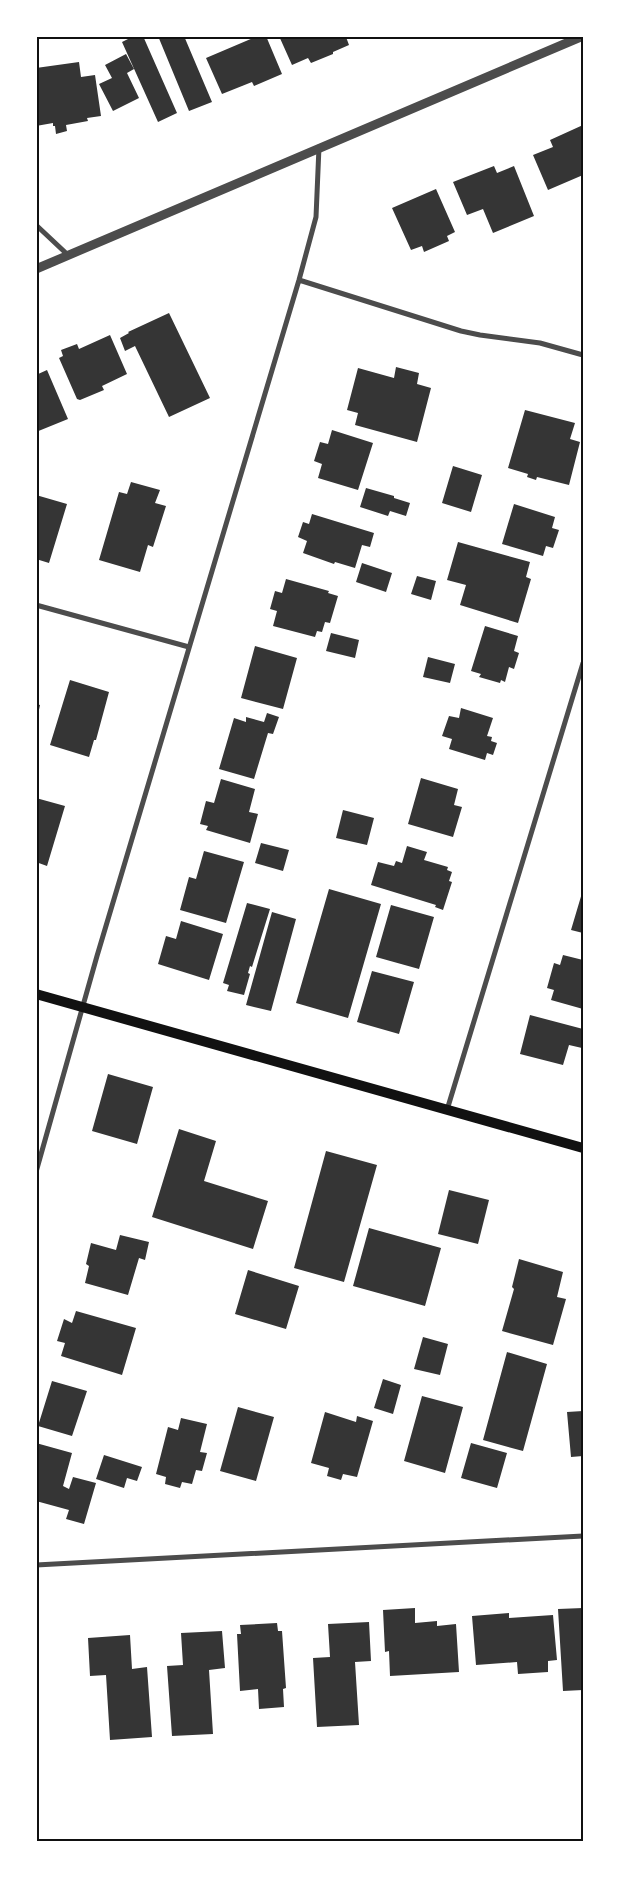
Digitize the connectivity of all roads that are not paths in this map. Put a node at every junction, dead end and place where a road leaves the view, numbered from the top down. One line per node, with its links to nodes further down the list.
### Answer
1 (583, 36): 2 (street)
2 (319, 147): 4 (street); 6 (street)
3 (36, 225): 4 (street)
4 (68, 255): 5 (street)
5 (36, 269)
6 (299, 280): 7 (street); 9 (street)
7 (583, 355)
8 (36, 605): 9 (street)
9 (189, 647): 12 (street)
10 (583, 663): 13 (street)
11 (36, 994): 12 (main road)
12 (82, 1007): 13 (main road); 15 (street)
13 (447, 1110): 14 (main road)
14 (583, 1148)
15 (37, 1164): 16 (street)
16 (36, 1172)
17 (583, 1536): 18 (street)
18 (36, 1565)

